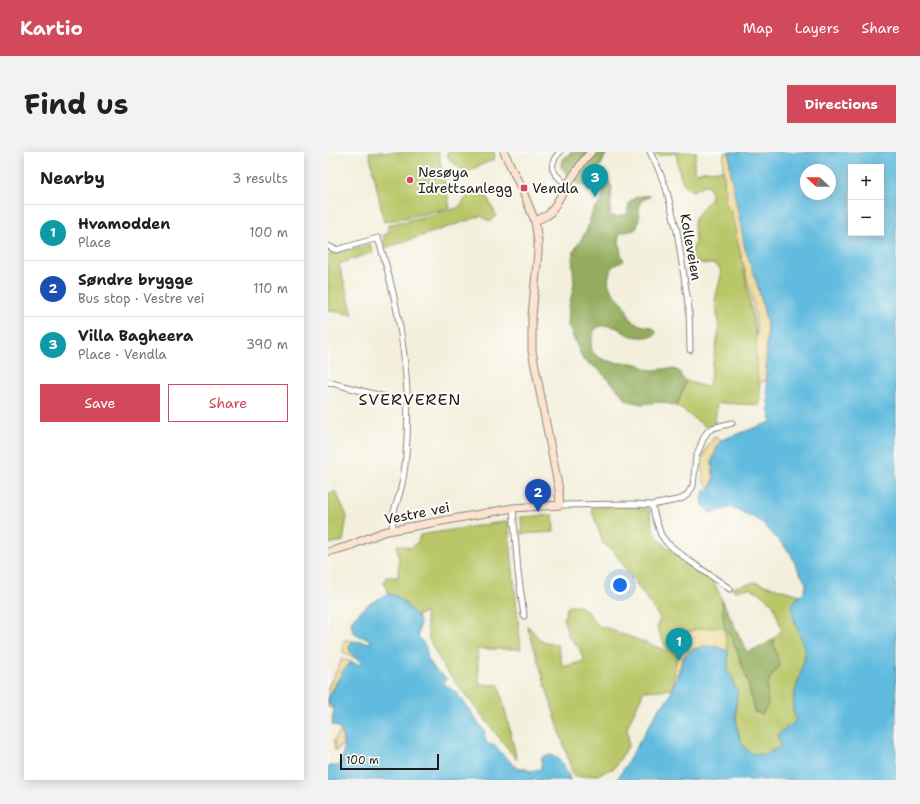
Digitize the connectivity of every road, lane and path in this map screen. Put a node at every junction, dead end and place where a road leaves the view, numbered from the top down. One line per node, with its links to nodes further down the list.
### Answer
1 (504, 152): 6 (street)
2 (560, 152): 5 (street)
3 (591, 152): 5 (street)
4 (650, 152): 8 (street, Kolleveien)
5 (567, 185): 6 (street)
6 (535, 221): 12 (street)
7 (328, 246): 10 (street)
8 (690, 350)
9 (328, 382): 10 (street)
10 (407, 399): 15 (street)
11 (732, 423): 13 (street, Vestre vei)
12 (560, 504): 13 (street, Vestre vei); 14 (street, Vestre vei)
13 (652, 505): 17 (street)
14 (512, 508): 15 (street, Vestre vei); 18 (street)
15 (393, 530): 16 (street, Vestre vei)
16 (328, 552)
17 (730, 589)
18 (524, 616)

